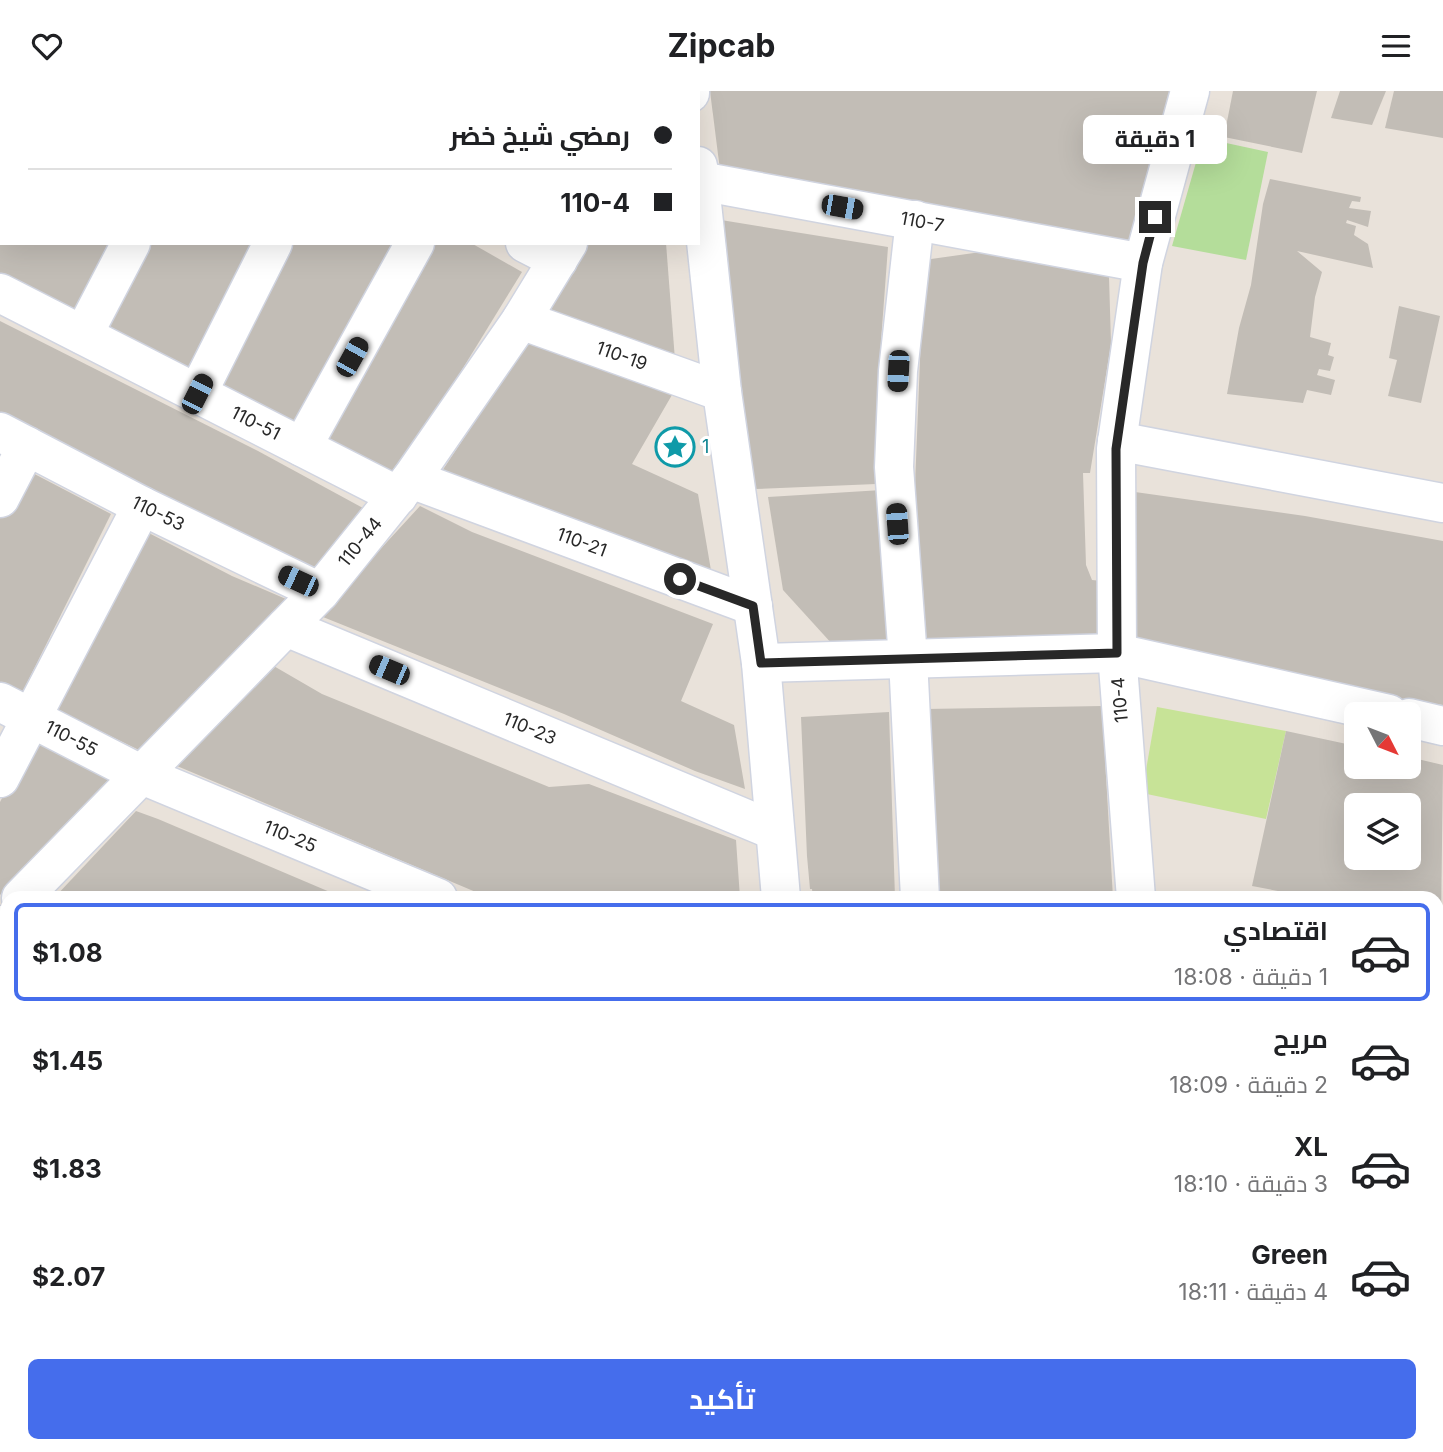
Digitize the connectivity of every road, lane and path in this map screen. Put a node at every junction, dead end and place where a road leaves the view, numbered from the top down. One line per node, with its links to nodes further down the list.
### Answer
1 (1190, 91): 10 (street, 110-4)
2 (700, 174): 4 (street, 110-7)
3 (700, 183): 14 (street)
4 (915, 220): 10 (street, 110-7); 27 (street)
5 (130, 245): 13 (street)
6 (272, 245): 15 (street)
7 (414, 245): 18 (street)
8 (533, 245): 9 (street)
9 (563, 252): 12 (street, 110-44)
10 (1143, 263): 17 (street, 110-4)
11 (0, 293): 13 (street, 110-51)
12 (521, 320): 14 (street, 110-19); 19 (street, 110-44)
13 (83, 335): 15 (street, 110-51)
14 (722, 392): 24 (street)
15 (197, 394): 18 (street, 110-51)
16 (14, 439): 20 (street); 22 (street, 110-53)
17 (1117, 441): 21 (street); 26 (street, 110-4)
18 (302, 447): 19 (street, 110-51)
19 (405, 488): 23 (street, 110-44); 24 (street, 110-21)
20 (0, 498)
21 (1443, 503)
22 (142, 506): 23 (street, 110-53); 30 (street)
23 (320, 592): 25 (street, 110-44)
24 (753, 606): 28 (street)
25 (286, 627): 33 (street, 110-44); 35 (street, 110-23)
26 (1117, 653): 27 (street); 29 (street); 40 (street, 110-4)
27 (908, 659): 28 (street); 39 (street)
28 (761, 663): 35 (street)
29 (1344, 704)
30 (15, 710): 33 (street, 110-55); 34 (street)
31 (1421, 721): 32 (street)
32 (1443, 726)
33 (142, 775): 36 (street, 110-44); 37 (street, 110-25)
34 (0, 778)
35 (775, 831): 38 (street)
36 (29, 891)
37 (421, 891)
38 (780, 891)
39 (920, 891)
40 (1135, 891)

